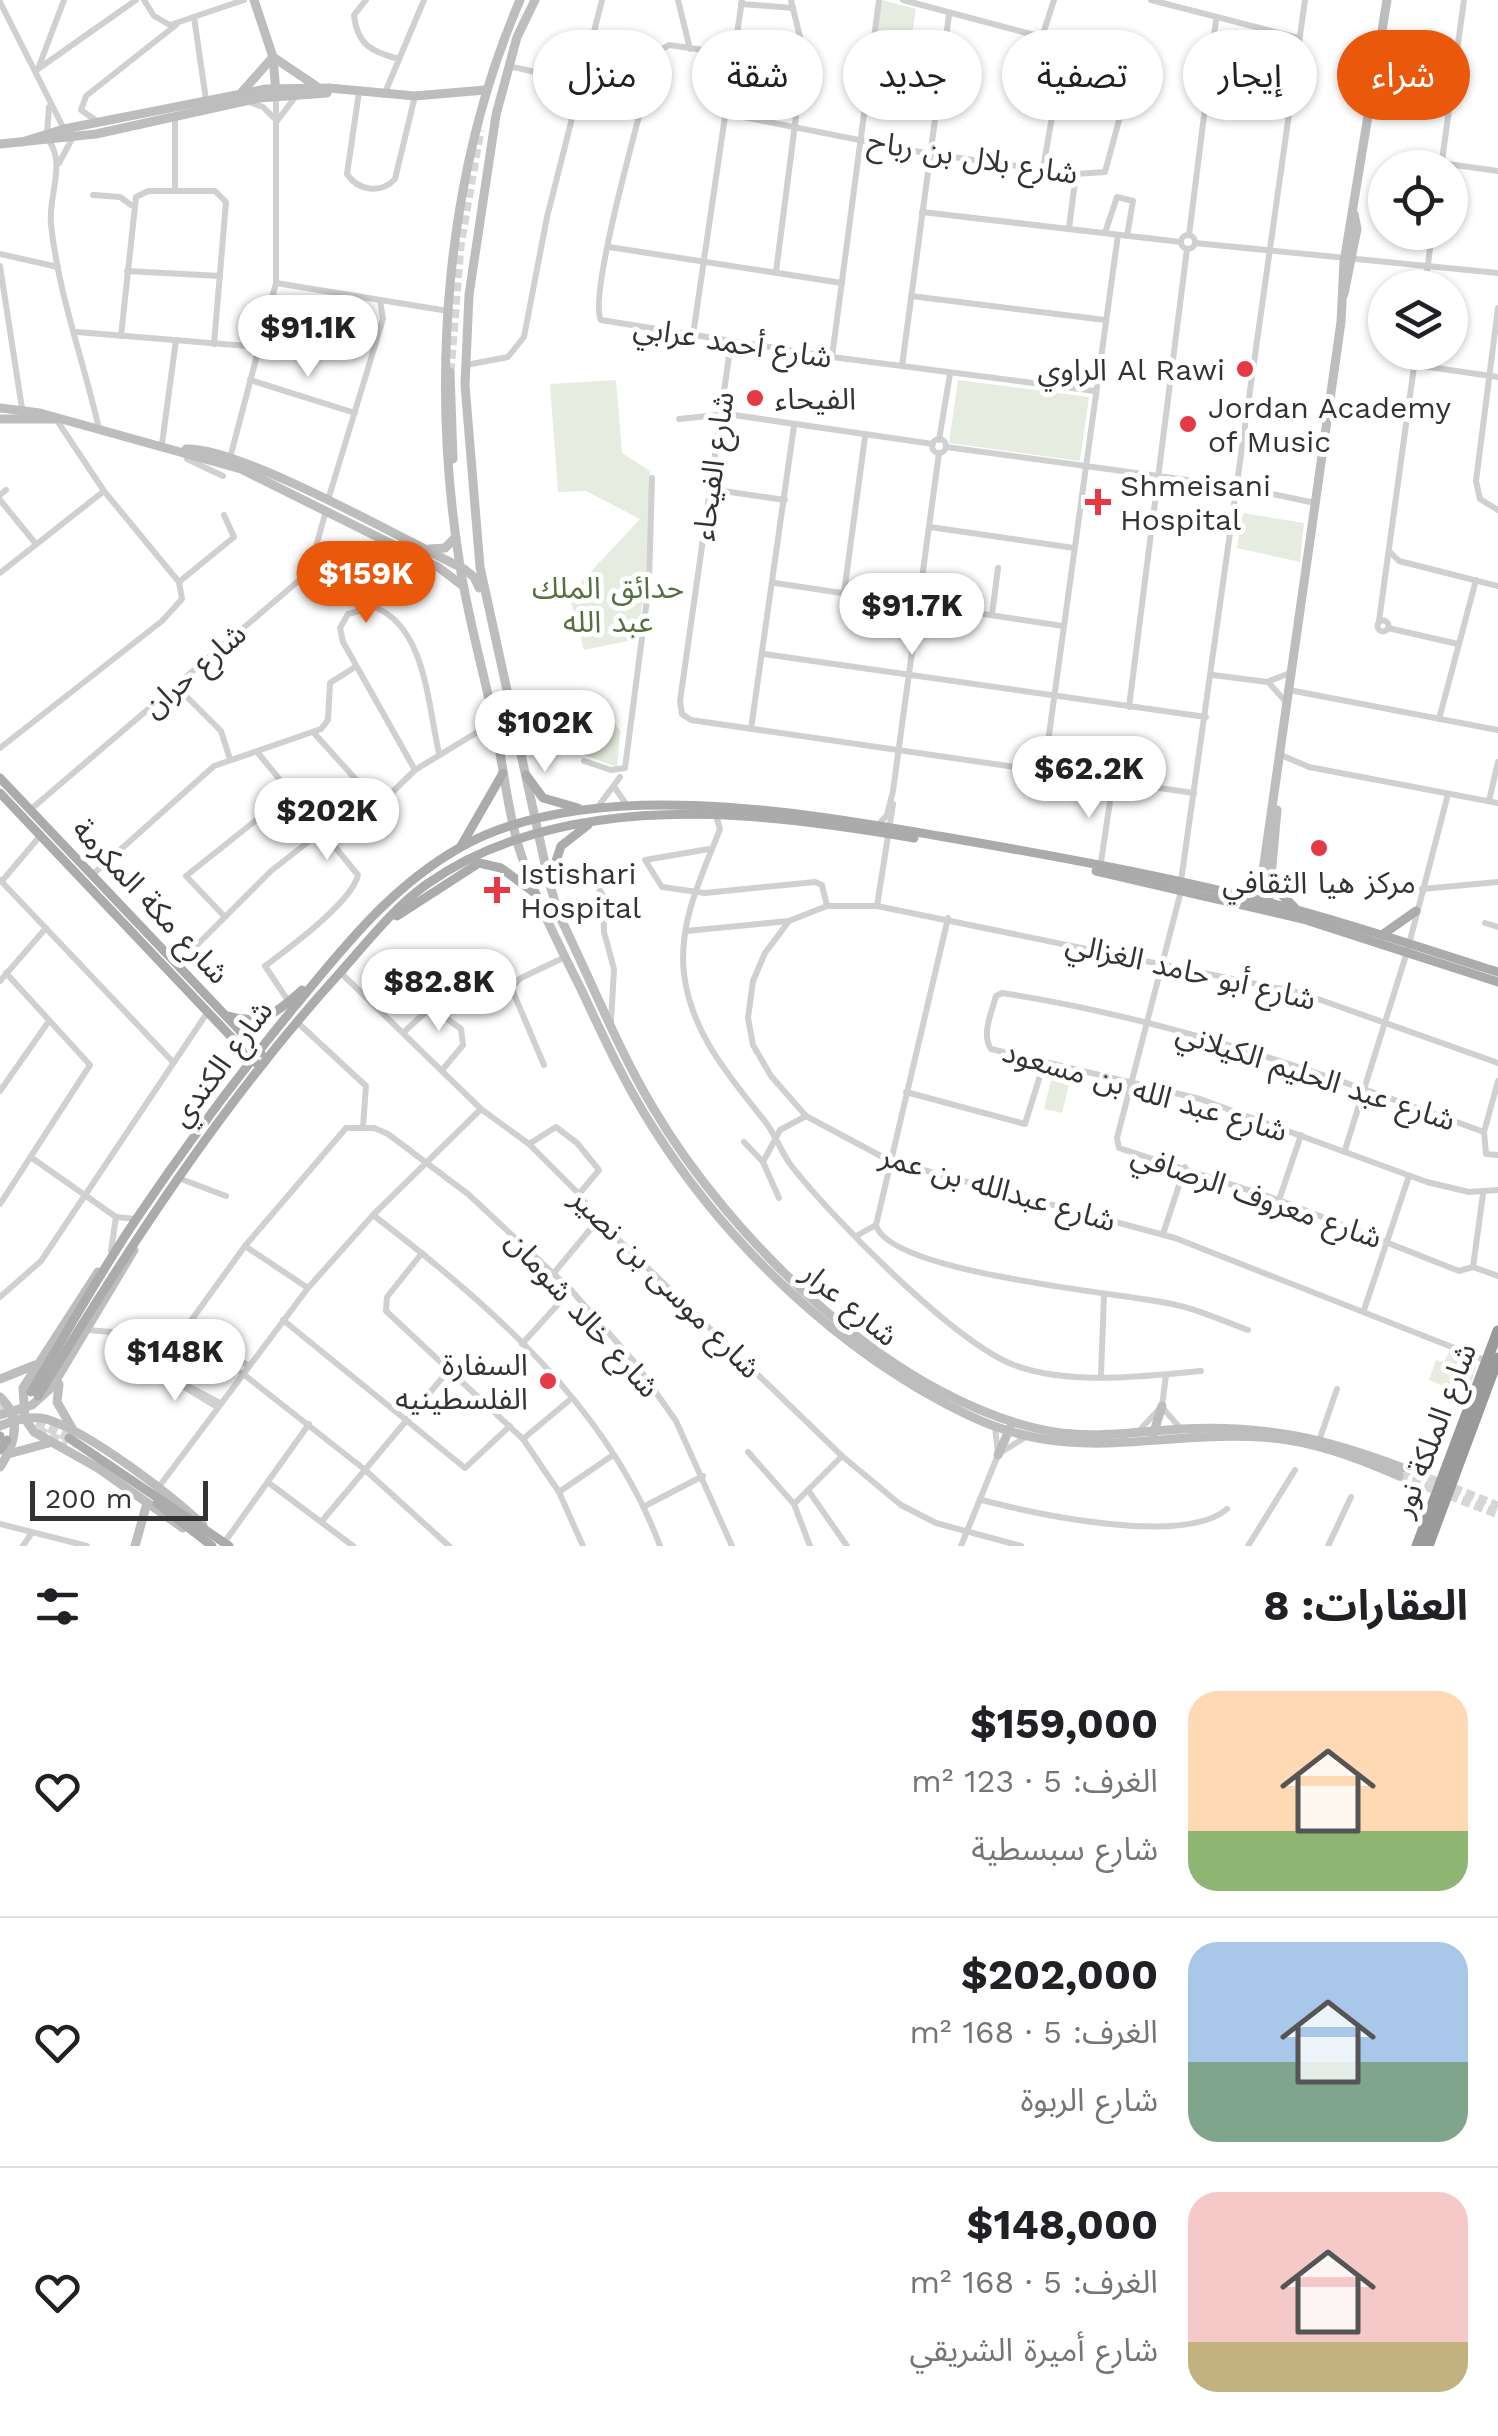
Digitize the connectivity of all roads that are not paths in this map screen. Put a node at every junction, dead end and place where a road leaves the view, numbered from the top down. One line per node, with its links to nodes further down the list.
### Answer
1 (64, 0): 37 (street)
2 (136, 0): 37 (street)
3 (144, 0): 25 (street)
4 (244, 0): 23 (street)
5 (258, 0): 34 (main road)
6 (366, 0): 35 (street)
7 (424, 0): 35 (street)
8 (520, 0): 40 (main road)
9 (535, 0): 36 (main road, شارع عرار)
10 (602, 0): 26 (street)
11 (678, 0): 33 (street)
12 (879, 0): 65 (street)
13 (903, 0): 22 (street, شارع بلال بن رباح)
14 (1054, 0): 29 (street)
15 (1151, 0): 24 (street)
16 (1305, 0): 31 (street, شارع معروف الرصافي)
17 (1384, 0): 89 (main road)
18 (1464, 0): 67 (street)
19 (742, 2): 21 (street); 27 (street)
20 (0, 4): 37 (street)
21 (792, 4): 61 (street)
22 (949, 14): 28 (street, شارع بلال بن رباح); 68 (street)
23 (194, 18): 25 (street); 49 (street)
24 (1216, 20): 30 (street); 80 (street)
25 (176, 25): 59 (street)
26 (594, 30)
27 (737, 30)
28 (1014, 30)
29 (1044, 30)
30 (1262, 30)
31 (1300, 30)
32 (672, 49): 33 (street, شارع أحمد عرابي)
33 (690, 49)
34 (272, 57): 39 (main road); 41 (main road); 47 (main road)
35 (399, 59): 45 (street)
36 (508, 66): 38 (street); 114 (main road, شارع عرار)
37 (38, 69): 48 (street)
38 (533, 72)
39 (319, 87): 41 (main road); 42 (main road)
40 (485, 90): 44 (main road); 50 (main road)
41 (276, 92): 43 (main road); 47 (main road); 60 (street)
42 (360, 92): 43 (main road); 45 (main road); 46 (street)
43 (299, 94): 60 (street)
44 (464, 94): 46 (main road); 50 (main road)
45 (384, 95): 46 (main road)
46 (416, 96)
47 (241, 98): 49 (main road); 51 (main road); 60 (street)
48 (49, 100): 62 (street); 63 (street)
49 (207, 102): 59 (main road)
50 (481, 110): 104 (main road)
51 (175, 117): 64 (main road); 74 (street)
52 (571, 120): 114 (street)
53 (640, 120): 84 (street, شارع أحمد عرابي)
54 (722, 120): 90 (street)
55 (761, 120): 61 (street, شارع بلال بن رباح)
56 (1051, 120): 71 (street)
57 (1120, 120): 73 (street, شارع بلال بن رباح)
58 (1288, 120): 87 (street, شارع معروف الرصافي)
59 (104, 122): 62 (main road)
60 (277, 122): 100 (street)
61 (794, 126): 65 (street, شارع بلال بن رباح); 96 (street)
62 (64, 129): 63 (main road)
63 (48, 137): 64 (main road); 66 (main road); 70 (street)
64 (74, 138): 70 (street)
65 (861, 141): 68 (street, شارع بلال بن رباح); 99 (street)
66 (0, 144)
67 (1443, 150)
68 (930, 154): 71 (street, شارع بلال بن رباح); 77 (street)
69 (1468, 168): 72 (street)
70 (57, 169): 93 (street)
71 (1043, 169): 73 (street, شارع بلال بن رباح)
72 (1498, 171)
73 (1076, 174): 78 (street)
74 (175, 191): 76 (street); 98 (street)
75 (93, 195): 76 (street)
76 (132, 206): 95 (street)
77 (922, 212): 78 (street); 101 (street)
78 (1069, 228): 79 (street)
79 (1105, 233): 81 (street); 81 (street)
80 (1189, 235): 82 (street); 83 (street)
81 (1122, 236): 82 (street); 105 (street)
82 (1181, 242): 85 (street)
83 (1195, 243): 85 (street); 87 (street)
84 (609, 247): 90 (street); 108 (street, شارع أحمد عرابي)
85 (1187, 249): 143 (street)
86 (1430, 250): 91 (street)
87 (1271, 251): 89 (street); 146 (street, شارع معروف الرصافي)
88 (0, 254): 93 (street)
89 (1349, 256): 91 (street); 149 (main road)
90 (702, 262): 96 (street); 108 (street)
91 (1428, 265): 94 (street); 97 (street)
92 (0, 266): 124 (street)
93 (58, 267): 106 (street)
94 (1427, 270)
95 (126, 271): 98 (street); 107 (street)
96 (776, 272): 99 (street)
97 (1498, 273)
98 (220, 276): 111 (street)
99 (842, 282): 113 (street)
100 (276, 283): 102 (street); 112 (street)
101 (911, 296): 105 (street); 115 (street)
102 (380, 300): 104 (street); 126 (street, شارع حران)
103 (1498, 308): 120 (street)
104 (448, 311): 145 (main road)
105 (1104, 320): 122 (street)
106 (76, 332): 107 (street); 132 (street)
107 (122, 336): 109 (street)
108 (693, 336): 110 (street, شارع أحمد عرابي)
109 (176, 340): 111 (street); 136 (street)
110 (731, 342): 113 (street, شارع أحمد عرابي); 125 (street, شارع الفيحاء)
111 (214, 344): 112 (street)
112 (259, 347): 121 (street)
113 (832, 357): 115 (street, شارع أحمد عرابي)
114 (465, 365): 173 (main road, شارع عرار)
115 (902, 366): 119 (street, شارع أحمد عرابي)
116 (1414, 370): 162 (street)
117 (1446, 370): 120 (street)
118 (450, 372): 145 (main road)
119 (950, 374): 122 (street, شارع أحمد عرابي); 135 (street)
120 (1493, 376): 155 (street)
121 (250, 380): 126 (street); 134 (street)
122 (1095, 391): 141 (street)
123 (0, 408): 124 (main road)
124 (22, 409): 129 (main road); 130 (street)
125 (720, 413): 127 (street); 131 (street); 147 (street, شارع الفيحاء)
126 (355, 414): 154 (street, شارع حران)
127 (680, 418)
128 (0, 419): 130 (main road)
129 (56, 419): 130 (main road); 132 (main road); 148 (street)
130 (24, 421)
131 (794, 426): 133 (street); 152 (street)
132 (99, 430): 136 (main road)
133 (866, 437): 135 (street); 171 (street)
134 (232, 440): 139 (street); 140 (street)
135 (936, 442): 138 (street)
136 (162, 444): 137 (main road)
137 (184, 450): 139 (main road); 140 (main road); 142 (street)
138 (943, 450): 141 (street); 157 (street)
139 (214, 452): 140 (main road)
140 (229, 461): 154 (main road)
141 (1085, 467): 143 (street); 161 (street)
142 (223, 476)
143 (1160, 477): 146 (street); 187 (street)
144 (652, 478): 200 (street)
145 (451, 479): 158 (main road, شارع عرار)
146 (1238, 487): 151 (street); 180 (street, شارع معروف الرصافي)
147 (710, 489): 152 (street); 191 (street, شارع الفيحاء)
148 (104, 491): 159 (street); 167 (street)
149 (1318, 492): 151 (street); 153 (main road)
150 (2, 495): 159 (street)
151 (1299, 497): 153 (street)
152 (785, 500): 168 (street)
153 (1316, 503): 179 (main road)
154 (326, 506): 160 (main road); 169 (main road); 183 (street, شارع حران)
155 (1498, 510)
156 (224, 515): 167 (street)
157 (930, 527): 161 (street); 172 (street)
158 (456, 538): 160 (main road); 163 (main road, شارع عرار)
159 (36, 544): 165 (street)
160 (421, 547): 163 (main road)
161 (1074, 548): 175 (street)
162 (1391, 553): 166 (street); 176 (street)
163 (460, 568): 169 (main road, شارع عرار); 173 (main road)
164 (998, 568): 174 (street)
165 (0, 573)
166 (1476, 580): 170 (street); 176 (street)
167 (179, 582): 194 (street)
168 (775, 583): 171 (street); 177 (street)
169 (464, 586): 190 (main road, شارع عرار)
170 (1498, 586)
171 (844, 593): 172 (street)
172 (919, 604): 174 (street); 181 (street)
173 (489, 608): 205 (main road, شارع عرار)
174 (992, 615): 175 (street)
175 (1063, 626): 185 (street)
176 (1458, 644): 189 (street)
177 (764, 654): 181 (street); 191 (street)
178 (355, 666): 193 (street); 197 (street); 202 (street)
179 (1292, 672): 182 (street); 184 (main road)
180 (1213, 675): 182 (street); 188 (street, شارع معروف الرصافي)
181 (907, 676): 185 (street); 195 (street)
182 (1268, 682): 186 (street)
183 (176, 686): 199 (street); 218 (street, شارع حران)
184 (1289, 690): 186 (main road); 189 (street)
185 (1055, 697): 187 (street); 203 (street)
186 (1287, 704): 198 (main road)
187 (1129, 707): 188 (street)
188 (1206, 717): 212 (street, شارع معروف الرصافي)
189 (1439, 719): 192 (street)
190 (494, 722): 197 (street); 204 (main road, شارع عرار)
191 (752, 729): 195 (street)
192 (1498, 730)
193 (314, 733): 196 (street); 202 (street)
194 (0, 748)
195 (898, 750): 203 (street); 210 (street)
196 (258, 753): 199 (street); 213 (street)
197 (439, 753): 202 (street)
198 (1281, 754): 214 (street); 233 (main road)
199 (230, 760): 232 (street)
200 (584, 761)
201 (1498, 762): 215 (street)
202 (415, 770)
203 (1044, 771): 208 (street)
204 (503, 774): 222 (main road, شارع عرار); 229 (main road)
205 (526, 775): 219 (main road); 221 (main road, شارع عرار)
206 (0, 778): 218 (main road, شارع مكة المكرمة)
207 (620, 778): 209 (street)
208 (1113, 781): 212 (street); 231 (street)
209 (614, 788): 217 (street); 219 (street)
210 (893, 791): 223 (street); 225 (street)
211 (0, 793): 227 (main road, شارع مكة المكرمة)
212 (1194, 793): 238 (street, شارع معروف الرصافي)
213 (289, 794): 224 (street); 248 (street)
214 (1448, 794): 215 (street); 239 (street)
215 (1488, 801): 216 (street)
216 (1498, 803)
217 (629, 808): 219 (main road); 223 (main road)
218 (30, 810): 232 (main road, شارع مكة المكرمة)
219 (593, 814): 220 (main road); 221 (main road, شارع الكندي); 226 (main road, شارع الكندي); 236 (main road)
220 (716, 816): 225 (main road); 230 (street)
221 (534, 818): 222 (main road, شارع الكندي); 226 (main road, شارع عرار)
222 (512, 823): 228 (main road, شارع عرار); 229 (main road, شارع الكندي)
223 (876, 825): 225 (main road)
224 (322, 831): 248 (street); 268 (street)
225 (888, 831): 231 (main road); 244 (street)
226 (537, 834): 228 (main road, شارع الكندي); 236 (main road, شارع عرار)
227 (40, 836): 235 (street); 269 (main road, شارع مكة المكرمة)
228 (517, 839): 241 (main road, شارع عرار); 249 (main road, شارع الكندي)
229 (460, 848): 262 (main road, شارع الكندي)
230 (710, 849): 240 (street); 240 (street)
231 (1100, 869): 238 (main road)
232 (92, 875): 261 (main road, شارع مكة المكرمة)
233 (1268, 875): 242 (main road); 245 (main road); 246 (main road)
234 (592, 876): 271 (street)
235 (0, 881): 254 (street)
236 (549, 882): 271 (main road, شارع عرار)
237 (1498, 882): 239 (street)
238 (1180, 886): 242 (main road); 245 (main road); 260 (street, شارع معروف الرصافي)
239 (1422, 890): 247 (street)
240 (694, 892): 243 (street); 255 (street)
241 (536, 894): 249 (main road); 258 (main road, شارع عرار)
242 (1234, 894): 245 (main road)
243 (827, 906): 244 (street); 251 (street)
244 (877, 906): 250 (street, شارع أبو حامد الغزالي)
245 (1263, 906): 246 (main road); 257 (main road)
246 (1297, 910): 256 (main road)
247 (1416, 910): 256 (main road); 257 (street)
248 (225, 917): 261 (street)
249 (389, 918): 264 (main road, شارع الكندي)
250 (948, 918): 260 (street, شارع أبو حامد الغزالي); 287 (street)
251 (789, 921): 255 (street); 289 (street, شارع عبدالله بن عمر)
252 (1485, 923): 253 (street)
253 (1498, 927)
254 (46, 928): 263 (street); 278 (street)
255 (686, 930): 293 (street)
256 (1381, 936): 257 (main road)
257 (1408, 948): 265 (main road); 267 (main road); 272 (street)
258 (565, 957): 281 (street); 364 (main road, شارع عرار)
259 (0, 960): 263 (street)
260 (1162, 964): 272 (street, شارع أبو حامد الغزالي); 275 (street, شارع معروف الرصافي)
261 (177, 965): 270 (main road, شارع مكة المكرمة)
262 (326, 968): 268 (main road); 277 (main road, شارع الكندي)
263 (8, 971): 266 (street); 273 (street)
264 (340, 972): 274 (main road, شارع الكندي); 276 (street, شارع موسى بن نصير)
265 (1498, 972)
266 (0, 981)
267 (1498, 982)
268 (289, 1002): 270 (main road)
269 (207, 1013): 277 (main road, شارع مكة المكرمة); 278 (street)
270 (225, 1015): 277 (main road, شارع مكة المكرمة)
271 (611, 1020): 360 (main road, شارع عرار)
272 (1385, 1020): 280 (street, شارع أبو حامد الغزالي); 285 (street)
273 (49, 1021): 286 (street); 298 (street)
274 (297, 1022): 277 (main road, شارع الكندي); 290 (street)
275 (1147, 1022): 279 (street, شارع عبد الله بن مسعود); 284 (street, شارع معروف الرصافي); 285 (street, شارع عبد الحليم الكيلاني)
276 (404, 1032): 282 (street, شارع موسى بن نصير); 282 (street)
277 (260, 1058): 304 (main road, شارع الكندي); 316 (main road, شارع الكندي)
278 (172, 1061): 306 (street)
279 (1044, 1063): 284 (street, شارع عبد الله بن مسعود); 287 (street)
280 (1498, 1063)
281 (544, 1066)
282 (444, 1069): 288 (street, شارع موسى بن نصير)
283 (1498, 1081): 291 (street)
284 (1131, 1082): 292 (street, شارع عبد الله بن مسعود); 302 (street, شارع معروف الرصافي)
285 (1366, 1089): 291 (street, شارع عبد الحليم الكيلاني); 296 (street)
286 (0, 1091)
287 (906, 1092): 299 (street)
288 (481, 1109): 295 (street, شارع موسى بن نصير); 300 (street)
289 (806, 1116): 293 (street); 299 (street, شارع عبدالله بن عمر)
290 (363, 1127): 300 (street, شارع خالد شومان); 322 (street)
291 (1484, 1132): 297 (street)
292 (1302, 1134): 296 (street, شارع عبد الله بن مسعود); 311 (street)
293 (775, 1138): 301 (street); 319 (street)
294 (744, 1142): 301 (street)
295 (528, 1144): 307 (street, شارع موسى بن نصير); 307 (street)
296 (1345, 1150): 303 (street, شارع عبد الله بن مسعود)
297 (1498, 1155)
298 (32, 1158): 306 (street); 312 (street)
299 (890, 1161): 317 (street); 318 (street, شارع عبدالله بن عمر)
300 (426, 1162): 313 (street); 327 (street, شارع خالد شومان)
301 (763, 1162): 310 (street)
302 (1185, 1167): 311 (street, شارع معروف الرصافي); 318 (street)
303 (1409, 1176): 308 (street, شارع عبد الله بن مسعود); 320 (street)
304 (181, 1180): 309 (street); 316 (main road, شارع الكندي)
305 (1498, 1190): 308 (street, شارع عبد الله بن مسعود)
306 (85, 1194): 314 (street); 332 (street)
307 (579, 1194): 315 (street, شارع موسى بن نصير)
308 (1483, 1194): 326 (street)
309 (226, 1196)
310 (779, 1198)
311 (1278, 1200): 320 (street, شارع معروف الرصافي)
312 (0, 1204)
313 (373, 1215): 324 (street); 329 (street)
314 (116, 1217): 316 (street); 323 (street)
315 (598, 1220): 327 (street); 381 (street, شارع موسى بن نصير)
316 (141, 1222): 323 (main road); 335 (main road); 352 (main road, شارع الكندي)
317 (876, 1225): 319 (street); 321 (street)
318 (1162, 1234): 333 (street, شارع عبدالله بن عمر)
319 (858, 1235): 325 (street)
320 (1387, 1241): 326 (street, شارع معروف الرصافي); 333 (street)
321 (893, 1242): 325 (street); 331 (street)
322 (245, 1246): 329 (street); 339 (street)
323 (111, 1252): 341 (main road)
324 (422, 1252): 338 (street); 345 (street)
325 (882, 1260): 348 (street)
326 (1473, 1267): 328 (street, شارع معروف الرصافي)
327 (554, 1274): 330 (street, شارع خالد شومان)
328 (1498, 1276)
329 (308, 1288): 334 (street)
330 (570, 1290): 338 (street); 385 (street, شارع خالد شومان)
331 (1104, 1294): 336 (street); 348 (street)
332 (0, 1297)
333 (1364, 1310): 344 (street, شارع عبدالله بن عمر)
334 (284, 1320): 342 (street); 359 (street)
335 (87, 1330): 339 (street); 343 (main road)
336 (1248, 1330)
337 (1498, 1332): 344 (highway, شارع الملكة نور)
338 (522, 1344): 354 (street)
339 (166, 1353): 342 (street); 355 (street)
340 (1498, 1358): 344 (highway, شارع الملكة نور)
341 (42, 1361): 350 (main road); 358 (main road)
342 (248, 1365): 347 (street)
343 (64, 1367): 358 (main road); 369 (main road)
344 (1492, 1368): 419 (highway, شارع الملكة نور); 420 (highway, شارع الملكة نور)
345 (448, 1371): 359 (street); 363 (street)
346 (1201, 1371): 349 (street)
347 (242, 1373): 355 (street); 361 (street)
348 (1102, 1375): 349 (street)
349 (1166, 1375): 356 (street)
350 (0, 1379)
351 (1337, 1389): 372 (street)
352 (34, 1394)
353 (0, 1397): 358 (main road)
354 (572, 1398): 373 (street); 379 (street)
355 (218, 1405): 387 (street)
356 (1162, 1406): 365 (street); 367 (main road); 368 (street)
357 (0, 1414): 358 (main road)
358 (18, 1416): 362 (main road); 369 (main road); 375 (main road); 377 (main road)
359 (409, 1418): 363 (street); 383 (street)
360 (1015, 1422): 366 (main road); 368 (main road, شارع عرار)
361 (308, 1424): 383 (street); 386 (street)
362 (0, 1426)
363 (510, 1426): 373 (street)
364 (995, 1426): 366 (main road, شارع عرار); 380 (street)
365 (1182, 1429): 367 (main road, شارع عرار); 372 (main road, شارع عرار)
366 (1008, 1432): 370 (main road, شارع عرار); 380 (main road)
367 (1155, 1432): 368 (main road, شارع عرار); 376 (main road)
368 (1137, 1433)
369 (82, 1437): 387 (main road)
370 (1026, 1437): 376 (main road, شارع عرار); 380 (street)
371 (2, 1438): 377 (main road)
372 (1320, 1438): 376 (main road, شارع عرار)
373 (523, 1439): 389 (street)
374 (68, 1441): 402 (main road)
375 (50, 1442): 377 (main road); 392 (main road)
376 (1150, 1442)
377 (4, 1452): 382 (main road)
378 (748, 1452): 393 (street)
379 (613, 1455): 389 (street); 394 (street)
380 (998, 1455): 391 (street)
381 (842, 1456): 388 (street); 399 (street, شارع موسى بن نصير)
382 (0, 1466)
383 (364, 1469): 396 (street); 409 (street)
384 (1295, 1470): 417 (street)
385 (703, 1476): 394 (street); 412 (street, شارع خالد شومان)
386 (269, 1482): 396 (street); 404 (street)
387 (158, 1488): 402 (main road)
388 (808, 1490): 393 (street); 414 (street)
389 (560, 1492): 410 (street)
390 (1351, 1497): 418 (street)
391 (982, 1500): 395 (street); 400 (street)
392 (147, 1503): 402 (main road); 407 (main road)
393 (794, 1504): 413 (street)
394 (645, 1506): 411 (street)
395 (1227, 1509)
396 (322, 1521): 408 (street)
397 (0, 1526): 398 (street)
398 (13, 1527): 401 (street); 403 (street)
399 (952, 1527): 400 (street, شارع موسى بن نصير); 415 (street)
400 (969, 1532): 415 (street); 416 (street, شارع موسى بن نصير)
401 (31, 1534): 403 (street); 405 (street)
402 (212, 1542): 404 (main road)
403 (70, 1543): 406 (street)
404 (226, 1544)
405 (23, 1546)
406 (87, 1546)
407 (135, 1546)
408 (353, 1546)
409 (448, 1546)
410 (583, 1546)
411 (660, 1546)
412 (732, 1546)
413 (810, 1546)
414 (846, 1546)
415 (961, 1546)
416 (1021, 1546)
417 (1248, 1546)
418 (1328, 1546)
419 (1417, 1546)
420 (1428, 1546)

